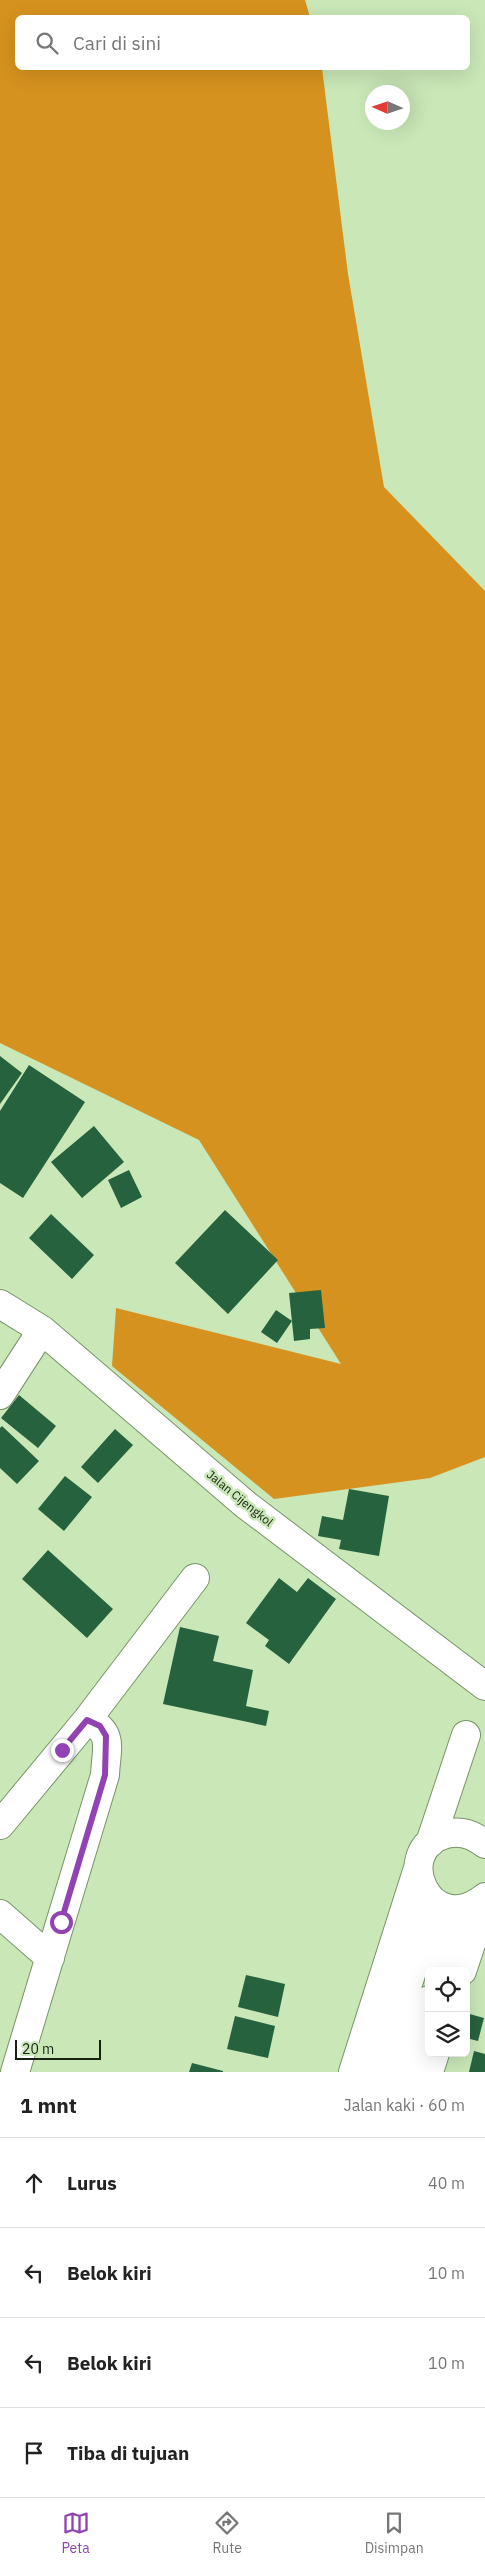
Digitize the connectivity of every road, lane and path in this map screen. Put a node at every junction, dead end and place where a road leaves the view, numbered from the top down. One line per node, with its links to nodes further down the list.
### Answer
1 (0, 1304): 2 (street, Jalan Cijengkol)
2 (42, 1330): 3 (street); 5 (street, Jalan Cijengkol)
3 (0, 1395)
4 (195, 1578): 6 (street)
5 (485, 1686)
6 (87, 1720): 8 (street); 16 (street)
7 (466, 1735): 10 (street)
8 (0, 1825)
9 (483, 1835): 10 (street)
10 (430, 1843): 11 (street)
11 (418, 1868): 14 (street); 22 (street)
12 (485, 1897): 14 (street)
13 (485, 1902): 18 (street)
14 (446, 1906): 17 (street); 23 (street)
15 (0, 1914): 16 (street)
16 (50, 1958): 21 (street)
17 (438, 1967)
18 (463, 1967)
19 (425, 2012): 24 (street)
20 (434, 2057): 25 (street)
21 (15, 2072)
22 (353, 2072)
23 (380, 2072)
24 (406, 2072)
25 (429, 2072)

